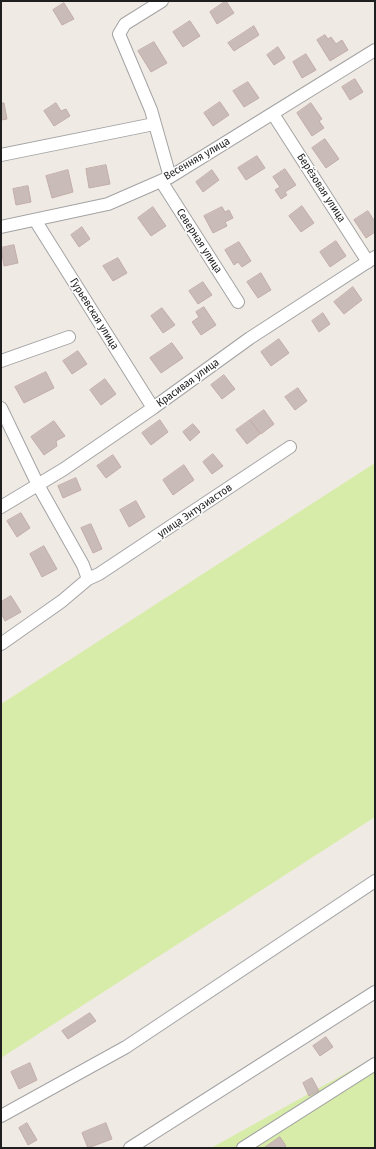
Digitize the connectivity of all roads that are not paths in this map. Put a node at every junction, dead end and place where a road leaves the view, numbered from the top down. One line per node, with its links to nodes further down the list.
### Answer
1 (162, 1): 4 (street, Северная улица)
2 (375, 50): 3 (street, Весенняя улица)
3 (273, 114): 6 (street, Весенняя улица); 9 (street, Берёзовая улица)
4 (154, 124): 5 (street); 6 (street, Северная улица)
5 (1, 155)
6 (165, 179): 7 (street, Весенняя улица); 10 (street, Северная улица)
7 (34, 220): 8 (street, Весенняя улица); 14 (street, Гурьевская улица)
8 (1, 227)
9 (372, 259): 14 (street, Красивая улица)
10 (238, 302)
11 (69, 337): 12 (street)
12 (1, 360)
13 (1, 408): 16 (street)
14 (153, 408): 16 (street, Красивая улица)
15 (290, 448): 18 (street, улица Энтузиастов)
16 (38, 485): 17 (street, Красивая улица); 18 (street)
17 (1, 507)
18 (94, 577): 19 (street, улица Энтузиастов)
19 (1, 644)
20 (375, 881): 23 (street)
21 (375, 992): 24 (street)
22 (375, 1064): 25 (street)
23 (1, 1116)
24 (130, 1148)
25 (244, 1148)

